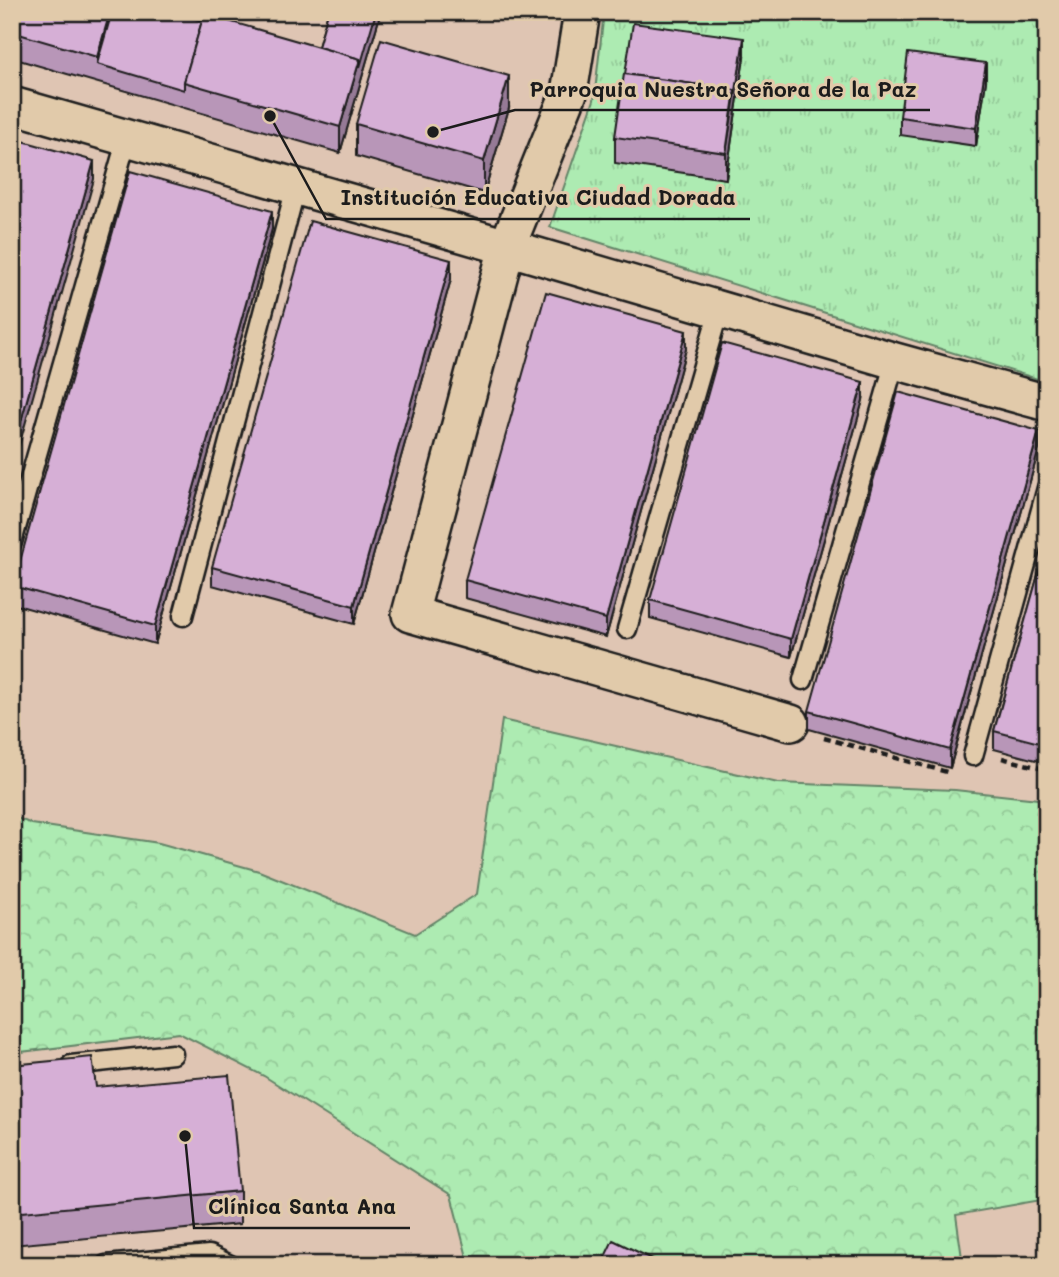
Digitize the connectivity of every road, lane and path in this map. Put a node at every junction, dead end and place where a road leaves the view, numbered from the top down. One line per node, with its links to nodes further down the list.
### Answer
1 (582, 12): 5 (street)
2 (12, 105): 3 (street)
3 (127, 138): 4 (street); 10 (lane)
4 (296, 187): 5 (street); 11 (lane)
5 (507, 247): 6 (street); 14 (street)
6 (719, 310): 7 (street); 12 (lane)
7 (895, 361): 8 (street); 13 (lane)
8 (1047, 403)
9 (1047, 488): 15 (lane)
10 (12, 542)
11 (183, 616)
12 (627, 629)
13 (803, 680)
14 (791, 723): 15 (path)
15 (973, 756): 16 (path)
16 (1047, 770)
17 (173, 1054): 18 (lane)
18 (52, 1067)
19 (106, 1265): 20 (lane)
20 (230, 1265)

